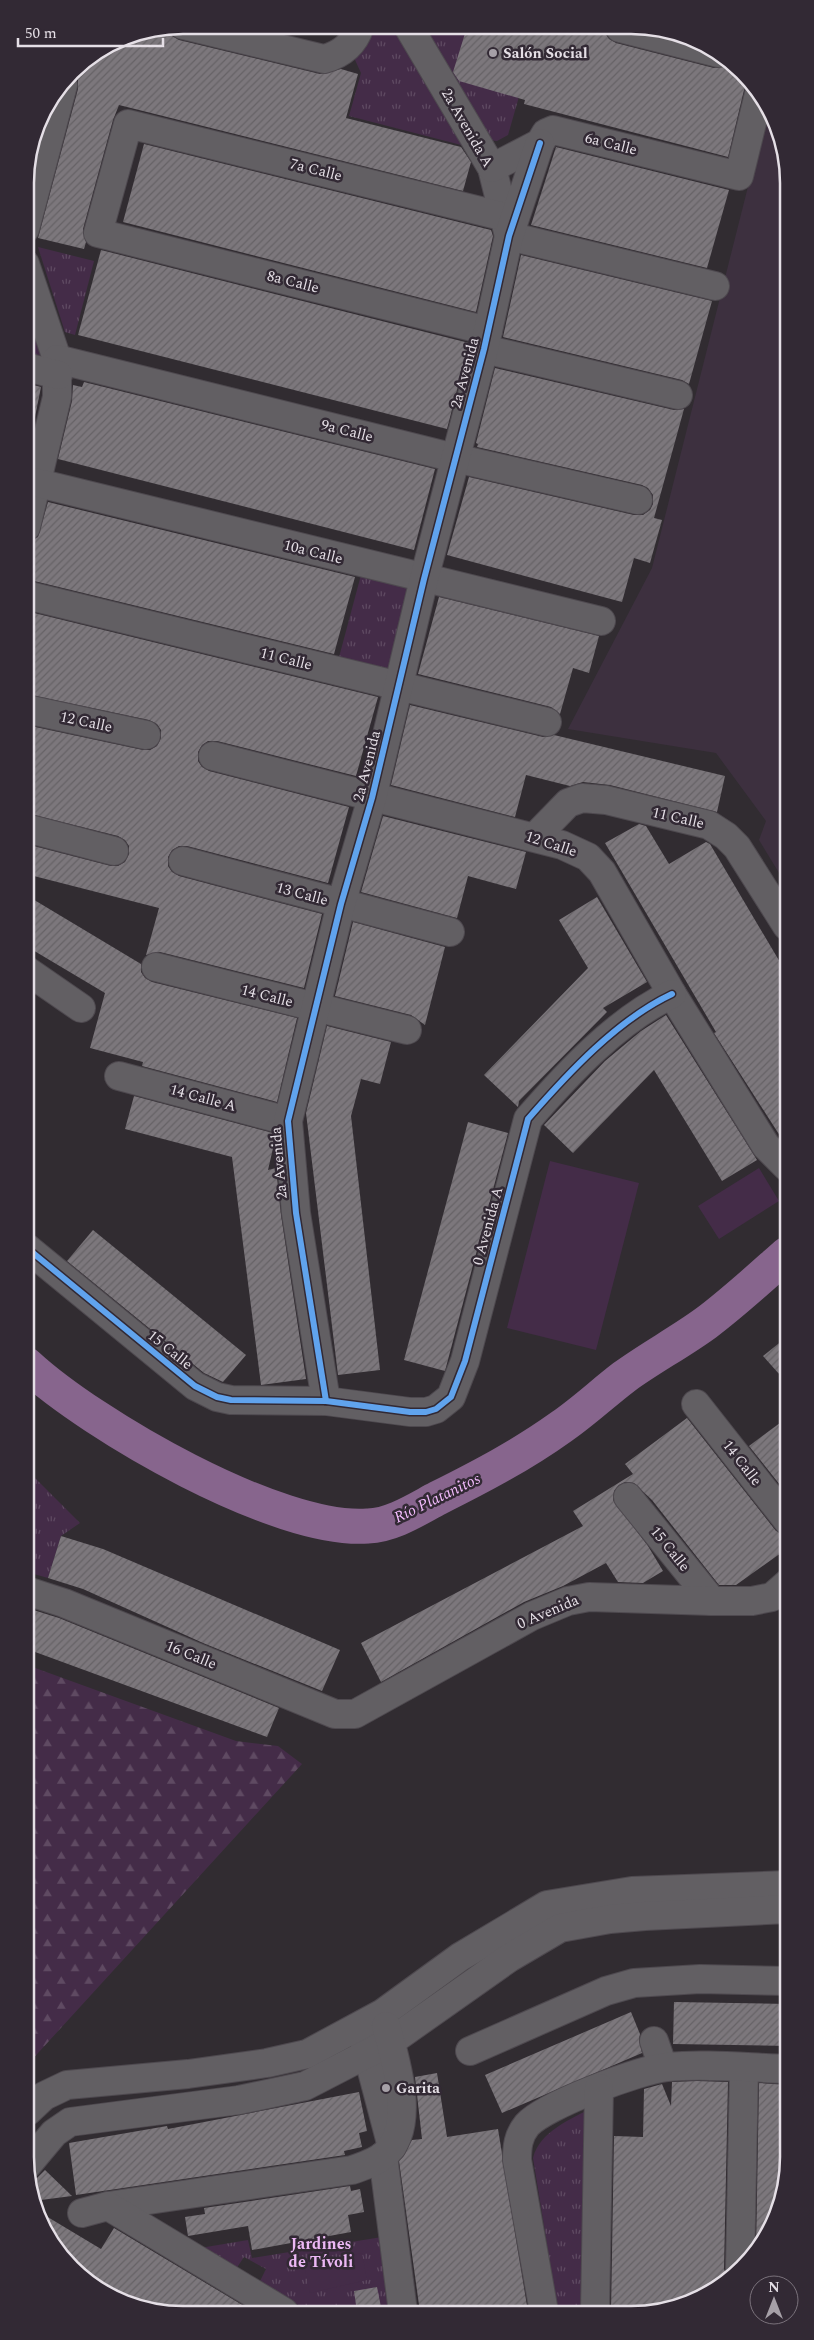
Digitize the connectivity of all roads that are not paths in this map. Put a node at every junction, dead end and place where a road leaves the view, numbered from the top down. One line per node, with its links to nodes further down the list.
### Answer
1 (220, 34): 2 (street)
2 (357, 34)
3 (413, 34): 10 (street, 2a Avenida A)
4 (648, 35): 5 (street)
5 (687, 45)
6 (757, 103): 9 (street, 6a Calle)
7 (54, 109): 8 (street)
8 (42, 138): 11 (street)
9 (540, 143): 10 (street, 6a Calle); 12 (street, 2a Avenida)
10 (492, 168): 12 (street, 2a Avenida A)
11 (34, 184)
12 (507, 226): 13 (street, 7a Calle); 14 (street, 7a Calle); 16 (street, 2a Avenida)
13 (98, 233): 16 (street, 8a Calle)
14 (715, 286)
15 (34, 290): 18 (street)
16 (486, 340): 19 (street, 8a Calle); 20 (street, 2a Avenida)
17 (34, 367): 18 (street, 9a Calle)
18 (58, 367): 20 (street, 9a Calle); 21 (street)
19 (678, 395)
20 (455, 458): 23 (street, 9a Calle); 24 (street, 2a Avenida)
21 (34, 471)
22 (34, 482): 24 (street, 10a Calle)
23 (638, 500)
24 (424, 579): 26 (street, 10a Calle); 27 (street, 2a Avenida)
25 (34, 597): 27 (street, 11 Calle)
26 (601, 621)
27 (400, 687): 29 (street, 11 Calle); 32 (street, 2a Avenida)
28 (34, 711): 30 (street, 12 Calle)
29 (547, 722)
30 (146, 735)
31 (213, 756): 32 (street, 12 Calle)
32 (372, 798): 34 (street, 12 Calle); 37 (street, 2a Avenida)
33 (34, 830): 35 (street)
34 (535, 837): 38 (street, 11 Calle); 42 (street, 12 Calle)
35 (114, 851)
36 (183, 861): 37 (street, 13 Calle)
37 (341, 904): 39 (street, 13 Calle); 44 (street, 2a Avenida)
38 (780, 915)
39 (450, 932)
40 (156, 967): 44 (street, 14 Calle)
41 (34, 976): 43 (street)
42 (672, 994): 48 (street, 12 Calle); 50 (street, 0 Avenida A)
43 (81, 1008)
44 (316, 1008): 45 (street, 14 Calle); 47 (street, 2a Avenida)
45 (407, 1030)
46 (120, 1076): 47 (street, 14 Calle A)
47 (288, 1121): 50 (street, 2a Avenida)
48 (780, 1159)
49 (34, 1254): 50 (street, 15 Calle)
50 (326, 1401)
51 (696, 1404): 53 (street, 14 Calle)
52 (628, 1497): 56 (street, 15 Calle)
53 (780, 1511)
54 (780, 1590): 56 (street, 0 Avenida)
55 (34, 1593): 57 (street, 16 Calle)
56 (712, 1602): 57 (street, 0 Avenida)
57 (355, 1714)
58 (780, 1885): 61 (street)
59 (780, 1909): 63 (street)
60 (780, 1981): 64 (street)
61 (371, 2019): 63 (street); 69 (street)
62 (654, 2041): 65 (street)
63 (379, 2048): 70 (street); 71 (street)
64 (470, 2051)
65 (664, 2067): 66 (street); 68 (street)
66 (744, 2068): 67 (street); 74 (street)
67 (780, 2069)
68 (599, 2088): 77 (street); 78 (street)
69 (34, 2105)
70 (388, 2151): 72 (street); 76 (street)
71 (34, 2157)
72 (108, 2206): 73 (street); 75 (street)
73 (82, 2213)
74 (740, 2258)
75 (274, 2306)
76 (402, 2306)
77 (543, 2306)
78 (595, 2306)

